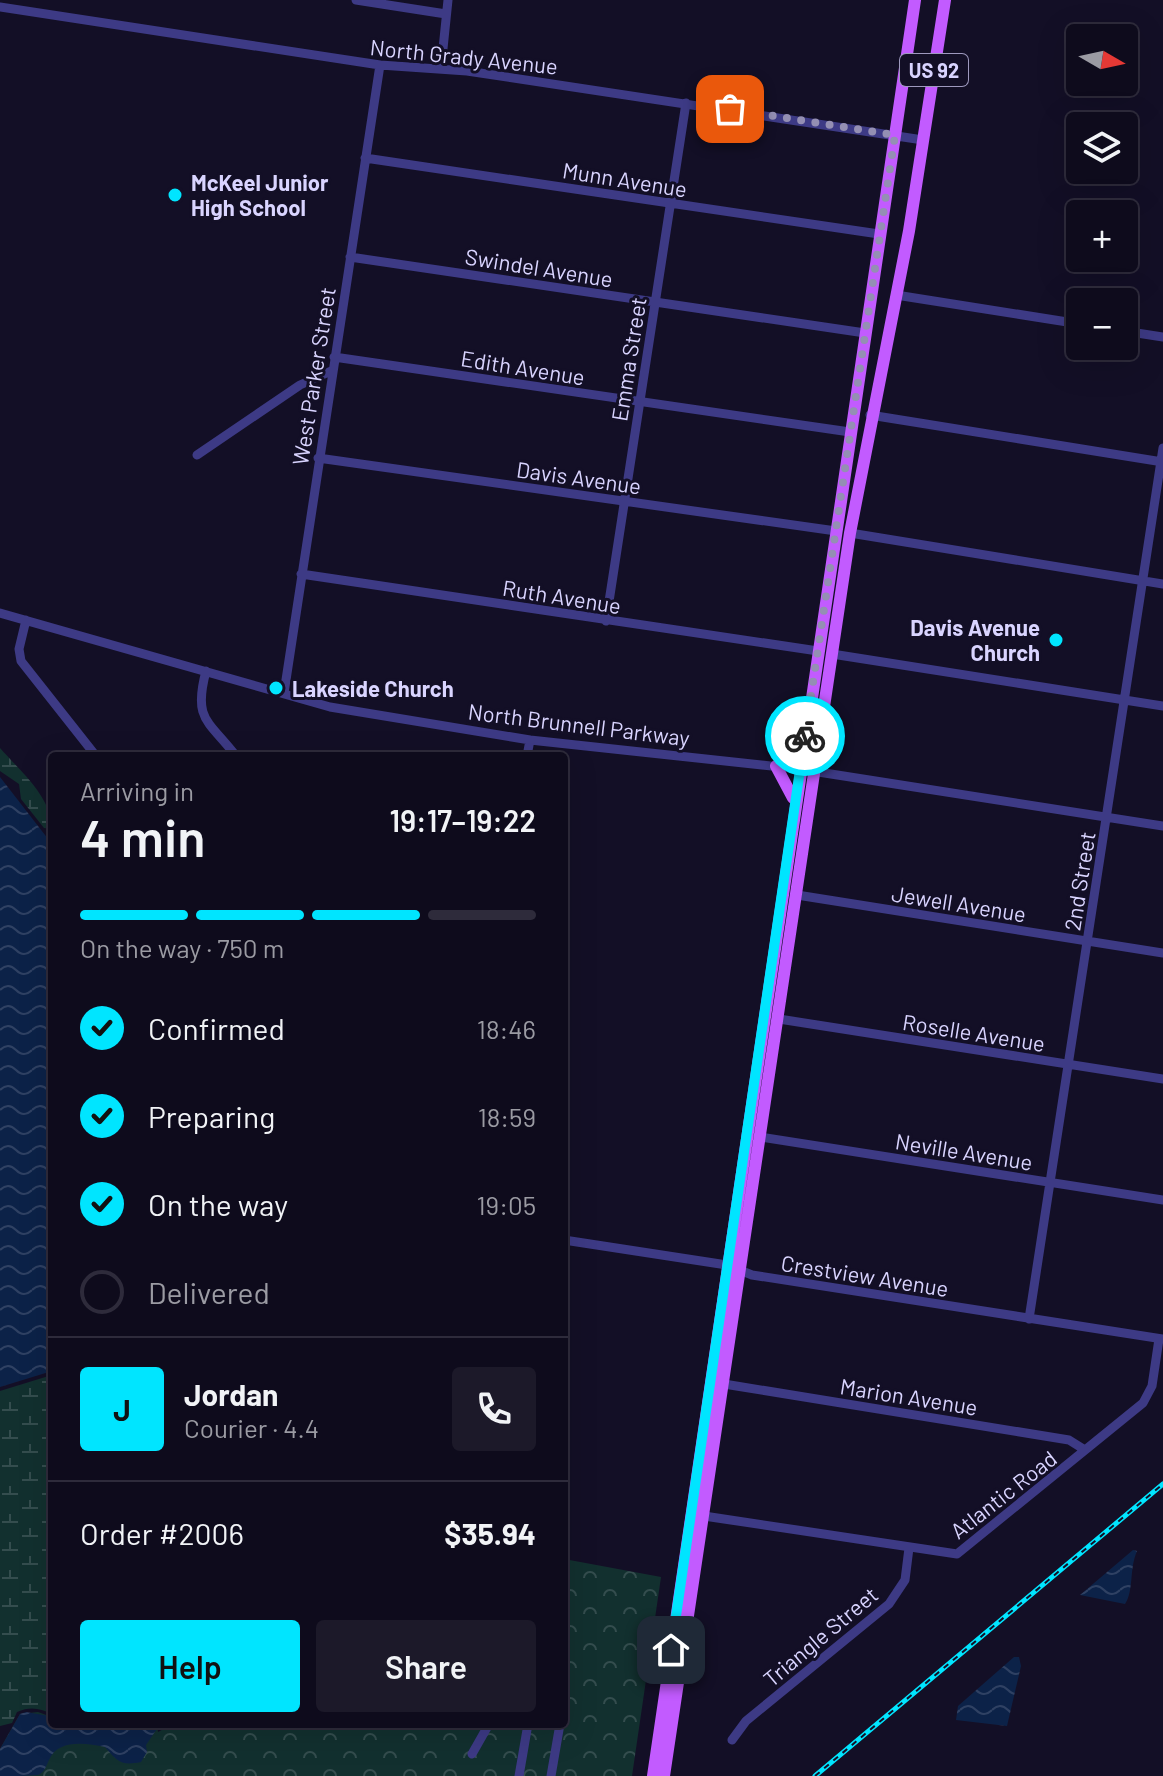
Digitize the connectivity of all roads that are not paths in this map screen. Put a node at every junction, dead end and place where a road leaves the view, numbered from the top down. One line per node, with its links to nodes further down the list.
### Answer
1 (356, 0): 6 (street)
2 (448, 0): 6 (street)
3 (915, 0): 10 (main road, US 92)
4 (945, 0): 11 (main road, US 92)
5 (0, 7): 7 (street, North Grady Avenue)
6 (446, 14): 8 (street)
7 (380, 65): 8 (street, North Grady Avenue); 12 (street, West Parker Street)
8 (441, 68): 9 (street, North Grady Avenue)
9 (686, 103): 10 (street, North Grady Avenue); 13 (street, Emma Street)
10 (895, 135): 11 (street, North Grady Avenue); 14 (main road, US 92)
11 (923, 140): 16 (main road, US 92)
12 (365, 158): 13 (street, Munn Avenue); 15 (street, West Parker Street)
13 (671, 204): 14 (street, Munn Avenue); 17 (street, Emma Street)
14 (879, 234): 19 (main road, US 92)
15 (350, 257): 17 (street, Swindel Avenue); 22 (street, West Parker Street)
16 (896, 295): 18 (street); 25 (main road, US 92)
17 (655, 303): 19 (street, Swindel Avenue); 24 (street, Emma Street)
18 (1066, 322)
19 (865, 333): 26 (main road, US 92)
20 (1138, 333): 21 (street)
21 (1163, 337)
22 (334, 357): 23 (street, West Parker Street); 24 (street, Edith Avenue)
23 (331, 371): 28 (street); 29 (street, West Parker Street)
24 (638, 403): 26 (street, Edith Avenue); 31 (street, Emma Street)
25 (870, 415): 30 (street); 34 (main road, US 92)
26 (850, 432): 32 (main road, US 92)
27 (1163, 448): 30 (street, 2nd Street)
28 (197, 455)
29 (318, 458): 31 (street, Davis Avenue); 36 (street, West Parker Street)
30 (1161, 462): 37 (street, 2nd Street)
31 (624, 502): 33 (street, Davis Avenue); 41 (street, Emma Street)
32 (839, 505): 33 (main road, US 92); 34 (main road)
33 (836, 531): 35 (main road); 42 (main road, US 92)
34 (850, 533): 35 (main road, US 92); 37 (street)
35 (846, 558): 43 (main road, US 92)
36 (301, 574): 41 (street, Ruth Avenue); 45 (street, West Parker Street)
37 (1141, 581): 38 (street); 46 (street, 2nd Street)
38 (1163, 584)
39 (0, 613): 40 (street, North Brunnell Parkway)
40 (26, 620): 44 (street, North Brunnell Parkway); 49 (street)
41 (606, 621): 42 (street, Ruth Avenue)
42 (818, 651): 53 (main road, US 92)
43 (832, 654): 46 (street); 54 (main road, US 92)
44 (206, 671): 45 (street, North Brunnell Parkway); 50 (street)
45 (284, 693): 48 (street, North Brunnell Parkway)
46 (1125, 700): 47 (street); 56 (street, 2nd Street)
47 (1163, 706)
48 (530, 740): 51 (street); 52 (street, North Brunnell Parkway)
49 (93, 752)
50 (233, 752)
51 (528, 752)
52 (776, 766): 53 (street, North Brunnell Parkway); 55 (main road)
53 (799, 769): 54 (street, North Brunnell Parkway); 55 (main road, US 92)
54 (815, 772): 56 (street, North Brunnell Parkway); 58 (main road, US 92)
55 (794, 806): 61 (main road, US 92)
56 (1107, 817): 57 (street, North Brunnell Parkway); 59 (street, 2nd Street)
57 (1163, 826)
58 (797, 895): 59 (street, Jewell Avenue); 63 (main road, US 92)
59 (1088, 941): 60 (street, Jewell Avenue); 65 (street, 2nd Street)
60 (1163, 953)
61 (769, 981): 62 (main road, US 92); 63 (main road)
62 (764, 1015): 64 (main road); 71 (main road, US 92)
63 (779, 1019): 64 (main road, US 92); 65 (street, Roselle Avenue)
64 (774, 1051): 67 (main road, US 92)
65 (1069, 1065): 66 (street, Roselle Avenue); 68 (street, 2nd Street)
66 (1163, 1079)
67 (760, 1137): 68 (street, Neville Avenue); 72 (main road, US 92)
68 (1050, 1183): 69 (street, Neville Avenue); 73 (street, 2nd Street)
69 (1163, 1200)
70 (568, 1241): 71 (street, Crestview Avenue)
71 (727, 1265): 72 (street, Crestview Avenue); 76 (main road, US 92)
72 (740, 1272): 73 (street, Crestview Avenue); 75 (main road, US 92)
73 (1029, 1319): 74 (street, Crestview Avenue)
74 (1161, 1339): 77 (street, Atlantic Road)
75 (724, 1384): 77 (street, Marion Avenue); 79 (main road, US 92)
76 (709, 1386): 78 (main road, US 92); 79 (main road)
77 (1085, 1450): 80 (street, Atlantic Road)
78 (690, 1513): 81 (main road); 89 (main road, US 92)
79 (704, 1516): 80 (street, Atlantic Road); 81 (main road, US 92)
80 (909, 1548): 85 (street, Triangle Street)
81 (690, 1610): 90 (main road, US 92)
82 (487, 1728): 86 (street)
83 (527, 1728): 87 (street)
84 (559, 1728): 88 (street)
85 (732, 1740)
86 (472, 1754)
87 (519, 1776)
88 (551, 1776)
89 (653, 1776)
90 (664, 1776)

